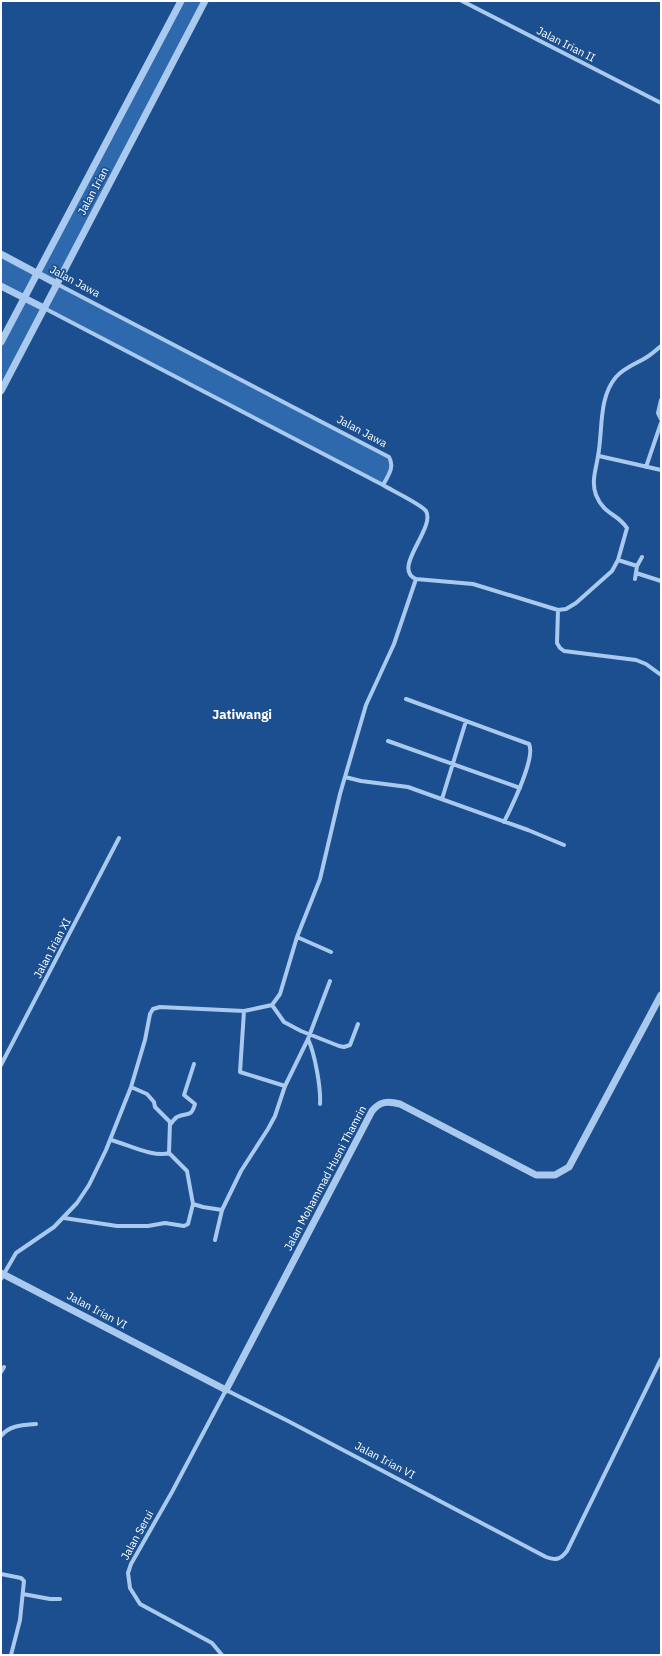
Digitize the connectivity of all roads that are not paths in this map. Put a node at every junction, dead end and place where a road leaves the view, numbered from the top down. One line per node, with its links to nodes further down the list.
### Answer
1 (181, 1): 6 (street, Jalan Irian)
2 (205, 1): 7 (street, Jalan Irian)
3 (462, 1): 4 (street, Jalan Irian II)
4 (661, 103)
5 (1, 254): 6 (street, Jalan Jawa)
6 (38, 273): 7 (street, Jalan Jawa); 9 (street, Jalan Irian)
7 (57, 284): 10 (street, Jalan Irian); 20 (street, Jalan Jawa)
8 (1, 286): 9 (street)
9 (24, 298): 10 (street); 11 (street, Jalan Irian)
10 (44, 308): 13 (street, Jalan Irian); 20 (street)
11 (1, 342)
12 (661, 346): 17 (street)
13 (1, 390)
14 (661, 400): 15 (street)
15 (661, 419)
16 (661, 423): 18 (street)
17 (598, 456): 18 (street); 22 (street)
18 (646, 467): 19 (street)
19 (661, 470)
20 (383, 486): 25 (street)
21 (642, 556): 23 (street)
22 (618, 560): 23 (street); 28 (street)
23 (637, 566): 24 (street)
24 (636, 573): 26 (street); 27 (street)
25 (416, 579): 28 (street); 34 (street)
26 (635, 579)
27 (661, 581)
28 (558, 610): 29 (street)
29 (661, 675)
30 (406, 699): 31 (street)
31 (466, 721): 33 (street); 35 (street)
32 (388, 741): 33 (street)
33 (453, 764): 35 (street); 36 (street)
34 (345, 777): 36 (street); 40 (street)
35 (520, 788): 37 (street)
36 (442, 799): 37 (street)
37 (504, 822): 39 (street)
38 (119, 838): 49 (street, Jalan Irian XI)
39 (564, 845)
40 (297, 937): 41 (street); 44 (street)
41 (331, 952)
42 (330, 981): 47 (street)
43 (661, 995): 64 (street, Jalan Mohammad Husni Thamrin)
44 (272, 1005): 45 (street); 47 (street)
45 (244, 1011): 50 (street); 51 (street)
46 (358, 1024): 47 (street)
47 (308, 1037): 50 (street); 52 (street)
48 (194, 1064): 53 (street)
49 (1, 1065)
50 (285, 1086): 57 (street)
51 (131, 1087): 53 (street); 54 (street)
52 (320, 1104)
53 (170, 1125): 55 (street)
54 (111, 1140): 55 (street); 58 (street)
55 (169, 1153): 56 (street)
56 (194, 1204): 57 (street); 58 (street)
57 (222, 1210): 59 (street)
58 (64, 1218): 60 (street)
59 (215, 1240)
60 (2, 1275): 64 (street, Jalan Irian VI)
61 (661, 1359): 64 (street, Jalan Irian VI)
62 (4, 1367): 63 (street)
63 (1, 1372)
64 (226, 1390): 71 (street, Jalan Serui)
65 (36, 1424): 66 (street)
66 (1, 1436)
67 (1, 1574): 68 (street)
68 (23, 1594): 69 (street); 70 (street)
69 (60, 1599)
70 (11, 1655)
71 (222, 1655)

